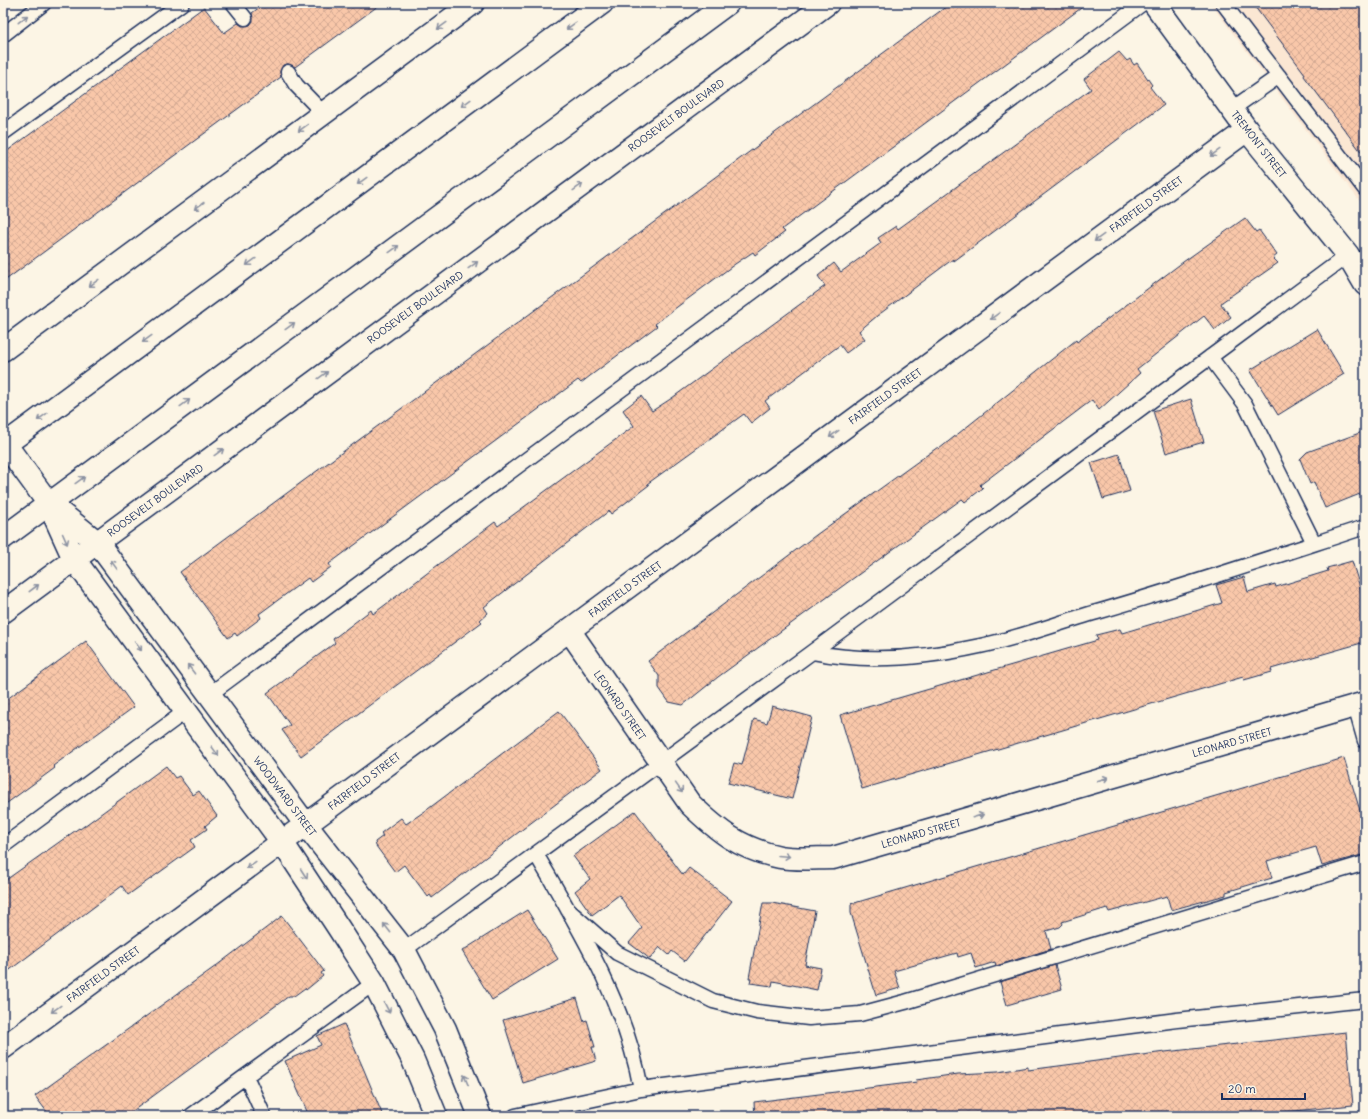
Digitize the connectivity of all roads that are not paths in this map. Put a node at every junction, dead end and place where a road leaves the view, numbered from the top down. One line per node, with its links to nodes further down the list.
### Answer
1 (44, 3): 12 (lane, one-way to 1)
2 (182, 3): 18 (lane)
3 (233, 3): 11 (lane)
4 (473, 3): 16 (main road, one-way to 16)
5 (602, 3): 24 (main road, one-way to 24)
6 (728, 3): 25 (main road, one-way to 6)
7 (828, 3): 28 (main road, ROOSEVELT BOULEVARD, one-way to 7)
8 (1143, 3): 34 (lane)
9 (1154, 3): 15 (main road, TREMONT STREET)
10 (1224, 3): 14 (lane)
11 (245, 18)
12 (3, 35)
13 (288, 72): 16 (lane)
14 (1279, 76): 15 (lane); 19 (lane)
15 (1232, 109): 17 (main road, TREMONT STREET)
16 (324, 114): 22 (main road, one-way to 22)
17 (1247, 130): 20 (main road, TREMONT STREET); 32 (main road, FAIRFIELD STREET, one-way to 32)
18 (3, 133)
19 (1365, 189)
20 (1348, 255): 21 (main road, TREMONT STREET); 23 (lane)
21 (1365, 284)
22 (3, 350)
23 (1210, 357): 29 (lane); 33 (lane)
24 (4, 444): 25 (main road, WOODWARD STREET)
25 (49, 504): 27 (main road); 28 (main road, WOODWARD STREET); 30 (main road, WOODWARD STREET, one-way to 30)
26 (1365, 527): 29 (lane)
27 (3, 538)
28 (97, 542): 30 (main road, ROOSEVELT BOULEVARD); 34 (main road, WOODWARD STREET, one-way to 28)
29 (1314, 543): 33 (lane)
30 (74, 559): 31 (main road, ROOSEVELT BOULEVARD, one-way to 30); 36 (main road, WOODWARD STREET, one-way to 36)
31 (3, 612)
32 (569, 630): 38 (main road, LEONARD STREET); 39 (main road, FAIRFIELD STREET)
33 (812, 652): 38 (lane)
34 (210, 694): 39 (main road, WOODWARD STREET)
35 (1360, 704): 37 (lane); 38 (main road, LEONARD STREET, one-way to 35)
36 (186, 711): 40 (main road, WOODWARD STREET, one-way to 40); 41 (lane)
37 (1365, 741)
38 (660, 762): 42 (lane)
39 (306, 825): 40 (main road, FAIRFIELD STREET); 45 (main road, WOODWARD STREET, one-way to 39)
40 (282, 842): 46 (main road, WOODWARD STREET, one-way to 46); 48 (main road, FAIRFIELD STREET, one-way to 48)
41 (3, 846)
42 (536, 854): 44 (lane); 45 (lane)
43 (1365, 864): 44 (lane)
44 (568, 910): 50 (lane)
45 (404, 950): 54 (main road, WOODWARD STREET, one-way to 45)
46 (374, 983): 49 (lane); 53 (main road, WOODWARD STREET, one-way to 53)
47 (1365, 1000): 50 (lane)
48 (3, 1048)
49 (246, 1076): 51 (lane); 52 (lane)
50 (641, 1089): 55 (lane)
51 (191, 1116)
52 (264, 1116)
53 (436, 1116)
54 (480, 1116)
55 (515, 1116)

